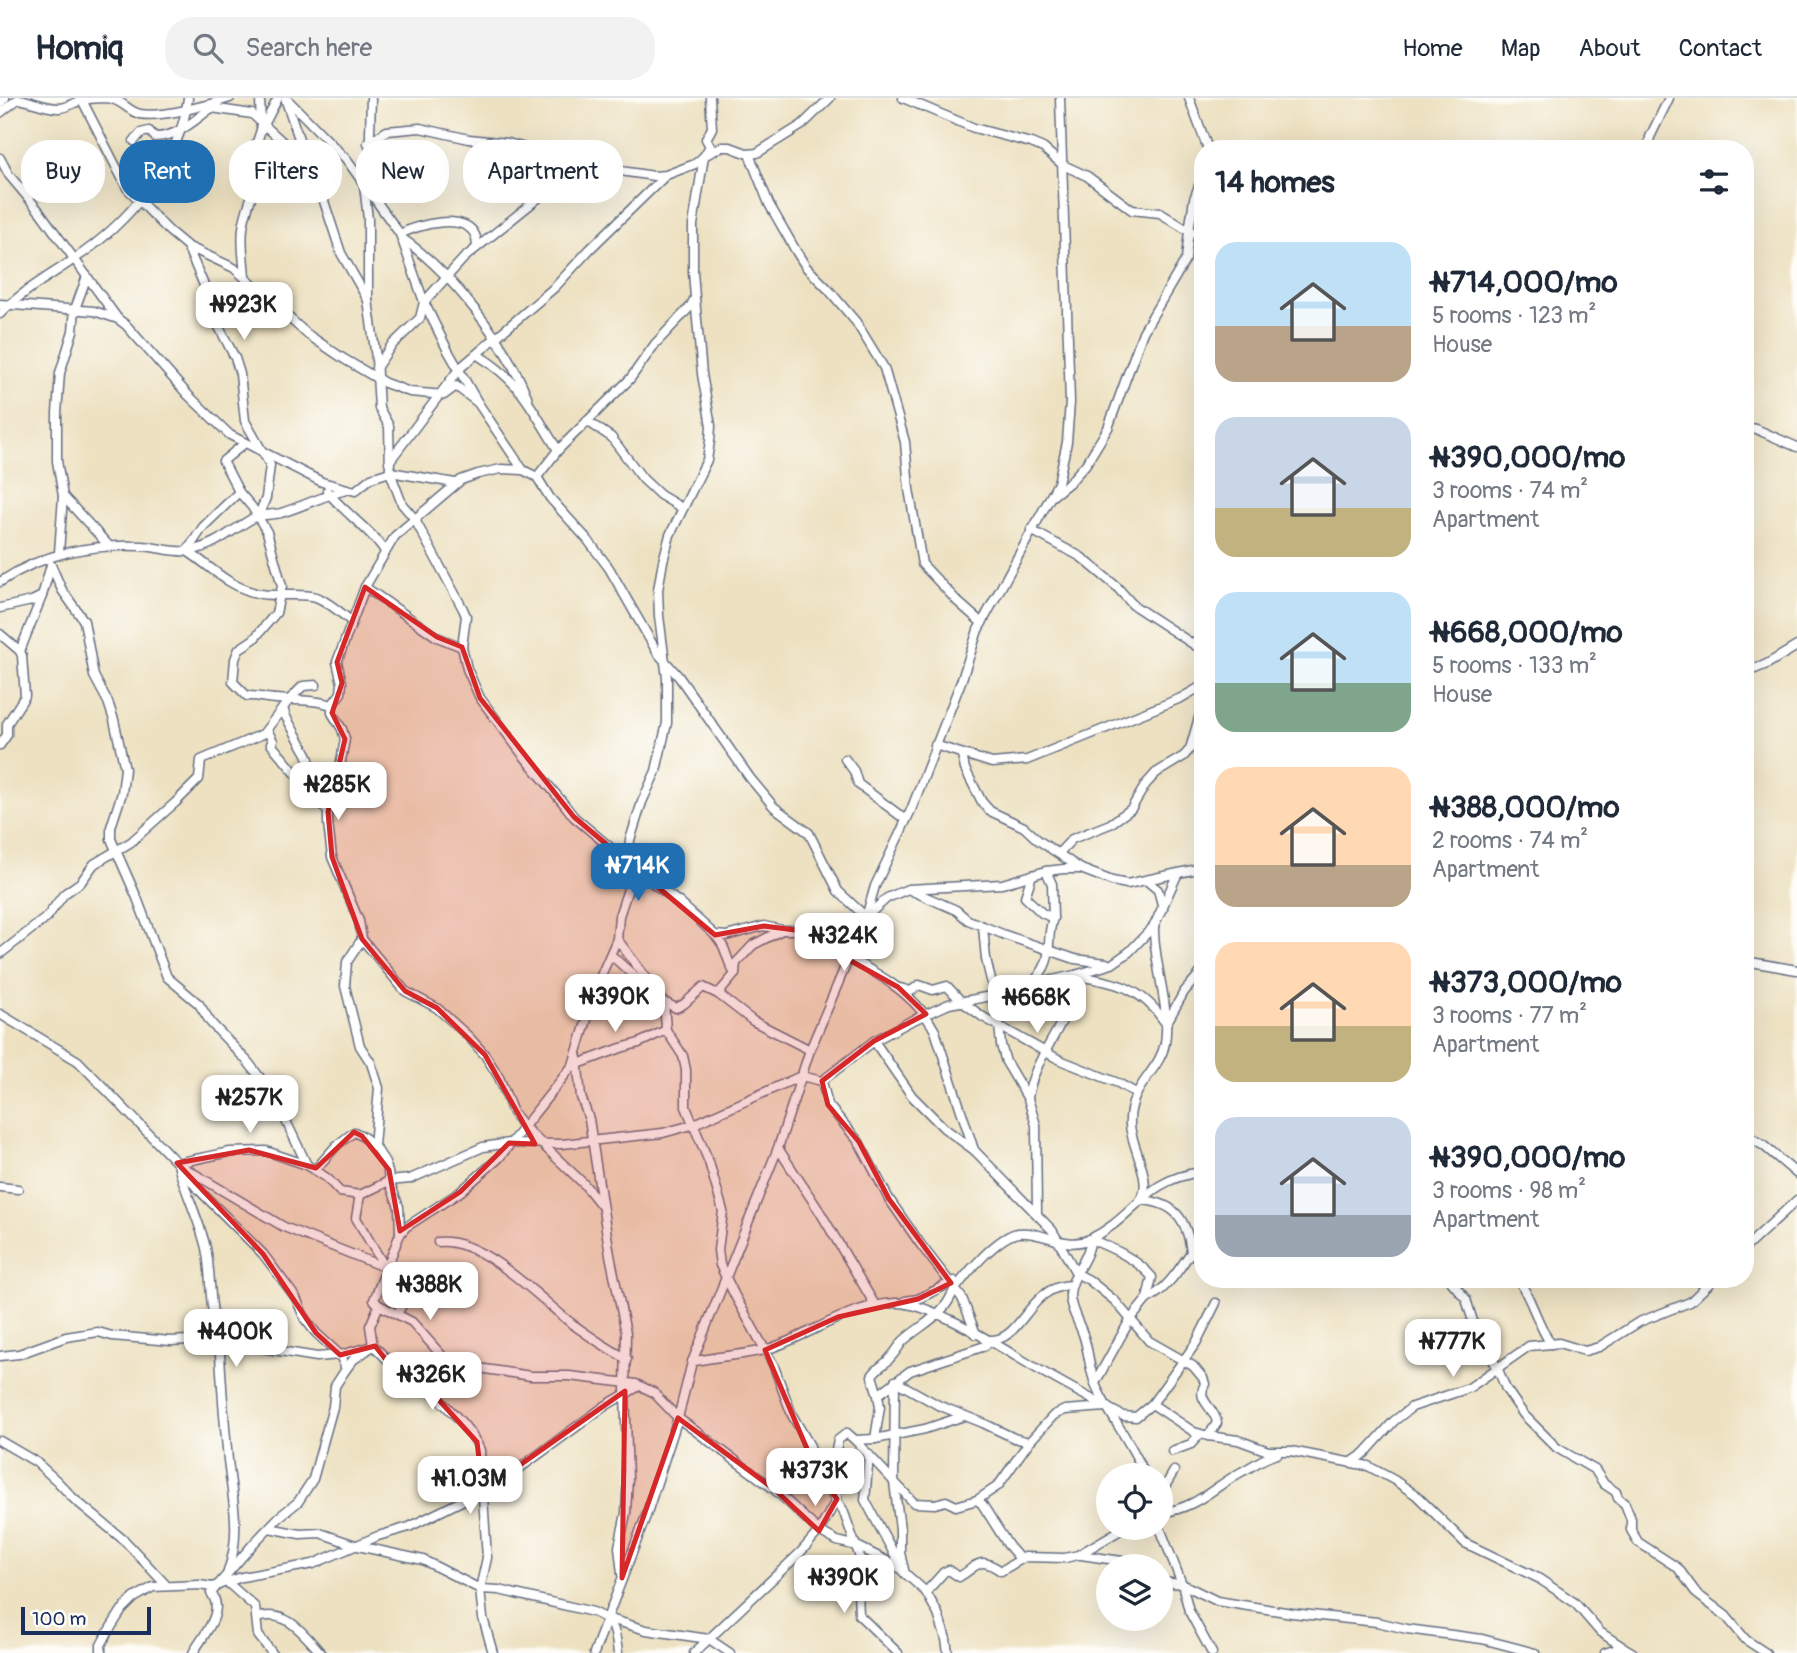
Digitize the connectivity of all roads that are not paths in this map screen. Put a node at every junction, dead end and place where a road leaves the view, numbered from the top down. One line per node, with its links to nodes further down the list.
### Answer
1 (5, 98): 15 (street)
2 (187, 98): 18 (street)
3 (229, 98): 16 (street); 17 (street)
4 (260, 98): 20 (street)
5 (278, 98): 20 (street)
6 (285, 98): 25 (street); 37 (street)
7 (371, 98): 26 (street)
8 (710, 98): 32 (street)
9 (830, 98): 31 (street)
10 (903, 98): 34 (street)
11 (1060, 98): 34 (street)
12 (1189, 98): 29 (street)
13 (1669, 98): 30 (street)
14 (82, 99): 18 (street); 19 (street); 36 (street)
15 (0, 103)
16 (201, 107): 17 (street); 18 (street)
17 (211, 108): 20 (street); 21 (street)
18 (187, 109): 21 (street)
19 (0, 113)
20 (262, 124): 24 (street); 53 (street)
21 (182, 130): 22 (street); 23 (street)
22 (135, 140)
23 (176, 140)
24 (280, 140)
25 (299, 140)
26 (368, 140)
27 (373, 140): 28 (street)
28 (475, 140)
29 (1205, 140)
30 (1650, 140)
31 (750, 154): 32 (street); 102 (street)
32 (704, 156): 38 (street); 55 (street)
33 (0, 158): 51 (street)
34 (1063, 165): 46 (street); 86 (street)
35 (623, 171): 38 (street)
36 (119, 172)
37 (356, 173)
38 (666, 175): 62 (street)
39 (1194, 200): 46 (street)
40 (138, 203): 51 (street)
41 (140, 203): 49 (street)
42 (325, 203): 56 (street)
43 (366, 203): 56 (street)
44 (377, 203): 48 (street)
45 (532, 203): 50 (street)
46 (1189, 231): 47 (street); 86 (street)
47 (1194, 233)
48 (402, 236): 50 (street); 54 (street); 57 (street)
49 (187, 246): 53 (street); 75 (street)
50 (477, 246): 54 (street)
51 (74, 259): 52 (street); 58 (street)
52 (87, 276): 59 (street); 61 (street)
53 (245, 278): 66 (street)
54 (446, 278): 57 (street); 62 (street)
55 (695, 298): 70 (street); 87 (street)
56 (368, 300): 64 (street)
57 (424, 302): 64 (street); 65 (street)
58 (4, 304): 59 (street); 60 (street)
59 (75, 309): 61 (street); 85 (street)
60 (0, 314)
61 (118, 319): 72 (street)
62 (494, 337): 63 (street); 68 (street)
63 (478, 355): 65 (street); 68 (street)
64 (376, 368): 66 (street)
65 (459, 369): 67 (street); 69 (street)
66 (377, 379): 67 (street); 76 (street)
67 (438, 394): 69 (street); 76 (street)
68 (528, 399): 74 (street)
69 (478, 403): 77 (street)
70 (587, 421): 74 (street); 87 (street)
71 (1754, 429): 73 (street)
72 (245, 443): 75 (street); 83 (street)
73 (1797, 447)
74 (558, 450): 79 (street)
75 (262, 453): 80 (street); 88 (street)
76 (389, 462): 78 (street)
77 (523, 470): 79 (street); 81 (street)
78 (390, 472): 81 (street); 82 (street); 89 (street)
79 (537, 477): 108 (street)
80 (322, 482): 82 (street); 84 (street)
81 (456, 483): 89 (street)
82 (348, 490): 84 (street)
83 (239, 492): 88 (street); 92 (street)
84 (329, 494): 88 (street); 93 (street)
85 (63, 496): 91 (street); 94 (street)
86 (1050, 498): 90 (street)
87 (682, 508): 108 (street)
88 (258, 516): 92 (street); 99 (street)
89 (414, 518): 93 (street); 106 (street)
90 (1031, 530): 102 (street); 104 (street)
91 (110, 547): 92 (street); 94 (street)
92 (187, 551): 99 (street)
93 (385, 552): 97 (street)
94 (57, 554): 95 (street); 96 (street)
95 (51, 565): 98 (street); 122 (street)
96 (0, 582)
97 (365, 587): 101 (street); 106 (street)
98 (42, 596): 100 (street); 107 (street)
99 (281, 597): 101 (street); 112 (street)
100 (0, 608)
101 (352, 622): 113 (street)
102 (982, 623): 116 (street)
103 (0, 634): 107 (street)
104 (1194, 645)
105 (1797, 646): 109 (street)
106 (462, 647): 124 (street)
107 (20, 651): 117 (street)
108 (663, 661): 124 (street); 133 (street)
109 (1754, 669)
110 (316, 685): 112 (street)
111 (1194, 691): 118 (street)
112 (286, 704): 113 (street); 114 (street); 120 (street)
113 (332, 705): 120 (street)
114 (267, 730): 120 (street); 122 (street)
115 (1194, 735): 123 (street)
116 (935, 745): 118 (street); 121 (street)
117 (0, 746)
118 (962, 755): 123 (street)
119 (845, 759): 121 (street)
120 (328, 812): 139 (street)
121 (906, 820): 133 (street)
122 (115, 850): 142 (street); 181 (street)
123 (1059, 853): 125 (street)
124 (626, 864): 138 (street); 140 (street)
125 (1082, 869): 126 (street); 130 (street)
126 (1046, 870): 128 (street); 134 (street)
127 (1194, 870): 129 (street)
128 (1032, 875): 131 (street); 134 (street)
129 (1177, 875): 130 (street); 132 (street)
130 (1146, 880): 132 (street)
131 (908, 889): 133 (street); 136 (street)
132 (1163, 908): 135 (street)
133 (866, 917): 144 (street)
134 (1053, 918): 141 (street)
135 (1154, 926): 146 (street); 160 (street)
136 (983, 927): 141 (street); 154 (street)
137 (782, 930): 138 (street); 144 (street); 148 (street)
138 (715, 935): 148 (street)
139 (362, 939): 172 (street); 177 (street)
140 (617, 939): 143 (street); 156 (street)
141 (1050, 950): 146 (street); 151 (street)
142 (0, 954)
143 (611, 955): 156 (street); 157 (street)
144 (848, 958): 152 (street); 164 (street)
145 (1754, 963): 147 (street)
146 (1112, 964): 149 (street)
147 (1797, 970)
148 (735, 974): 153 (street)
149 (1076, 975): 151 (street); 160 (street); 165 (street)
150 (1194, 980): 160 (street)
151 (1030, 985): 154 (street)
152 (898, 987): 155 (street); 159 (street)
153 (718, 994): 156 (street); 164 (street)
154 (995, 996): 155 (street); 161 (street)
155 (961, 1002): 159 (street); 161 (street)
156 (664, 1003): 157 (street); 162 (street)
157 (590, 1013): 166 (street)
158 (0, 1014): 180 (street)
159 (926, 1014): 163 (street); 179 (street)
160 (1166, 1024): 169 (street)
161 (1000, 1026): 165 (street); 170 (street)
162 (666, 1030): 166 (street); 171 (street)
163 (874, 1041): 168 (street); 179 (street)
164 (810, 1050): 167 (street)
165 (1045, 1051): 169 (street); 170 (street)
166 (577, 1060): 172 (street); 173 (street)
167 (802, 1076): 168 (street); 171 (street); 178 (street)
168 (821, 1081): 201 (street)
169 (1136, 1093): 188 (street)
170 (1028, 1098): 191 (street)
171 (692, 1125): 173 (street); 199 (street)
172 (523, 1126): 175 (street); 176 (street)
173 (592, 1140): 176 (street); 190 (street)
174 (1754, 1140): 183 (street)
175 (509, 1143): 176 (street); 184 (street); 192 (street)
176 (541, 1144): 190 (street)
177 (374, 1146): 181 (street); 184 (street)
178 (778, 1148): 199 (street); 209 (street)
179 (974, 1150): 191 (street)
180 (177, 1163): 181 (street); 197 (street); 217 (street); 219 (street)
181 (311, 1167): 187 (street)
182 (1194, 1174): 188 (street)
183 (1797, 1174)
184 (389, 1181): 187 (street); 192 (street)
185 (0, 1187): 186 (street)
186 (18, 1189)
187 (360, 1195): 197 (street)
188 (1141, 1199): 194 (street); 205 (street)
189 (1797, 1200): 195 (street)
190 (602, 1207): 221 (street)
191 (1037, 1212): 193 (street)
192 (400, 1234): 197 (street)
193 (1056, 1239): 194 (street); 198 (street); 201 (street)
194 (1090, 1239): 198 (street); 205 (street)
195 (1754, 1240)
196 (438, 1242): 221 (street)
197 (386, 1268): 208 (street); 210 (street)
198 (1076, 1273): 200 (street); 212 (street)
199 (725, 1278): 218 (street); 223 (street)
200 (1072, 1285): 214 (street); 230 (street)
201 (953, 1286): 206 (street); 211 (street); 213 (street)
202 (1457, 1288): 224 (street)
203 (1523, 1288): 215 (street)
204 (1704, 1288): 215 (street)
205 (1147, 1299): 212 (street)
206 (899, 1302): 209 (street); 211 (street)
207 (1216, 1303): 222 (street)
208 (379, 1304): 210 (street); 216 (street)
209 (875, 1305): 218 (street)
210 (397, 1314): 225 (street)
211 (937, 1314): 213 (street); 233 (street)
212 (1130, 1320): 222 (street); 230 (street)
213 (976, 1334): 214 (street)
214 (985, 1339): 228 (street); 235 (street)
215 (1550, 1344): 224 (street)
216 (373, 1346): 219 (street); 226 (street); 227 (street)
217 (220, 1350): 219 (street); 220 (street); 265 (street)
218 (765, 1350): 223 (street); 251 (street)
219 (340, 1355): 226 (street)
220 (0, 1356)
221 (627, 1359): 229 (street)
222 (1183, 1359): 234 (street); 239 (street)
223 (692, 1363): 237 (street)
224 (1497, 1367): 247 (street); 290 (street)
225 (464, 1368): 227 (street); 229 (street)
226 (346, 1369): 254 (street)
227 (432, 1381): 250 (street)
228 (895, 1381): 233 (street); 236 (street); 238 (street)
229 (626, 1383): 231 (street); 232 (street)
230 (1095, 1384): 235 (street)
231 (639, 1385): 232 (street); 237 (street)
232 (625, 1393): 250 (street); 264 (street)
233 (878, 1395): 240 (street)
234 (1152, 1404): 235 (street); 239 (street)
235 (1106, 1407): 243 (street); 248 (street)
236 (964, 1416): 238 (street); 243 (street)
237 (678, 1418): 255 (street); 264 (street)
238 (895, 1434): 240 (street); 249 (street)
239 (1204, 1435): 244 (street); 245 (street)
240 (875, 1439): 241 (street)
241 (855, 1440): 246 (street); 251 (street)
242 (0, 1441): 268 (street)
243 (1029, 1442): 252 (street)
244 (1172, 1451)
245 (1291, 1451): 247 (street); 253 (street)
246 (869, 1455): 249 (street); 263 (street)
247 (1352, 1462): 274 (street)
248 (1140, 1463)
249 (894, 1482): 252 (street); 263 (street)
250 (483, 1491): 258 (street); 269 (street)
251 (837, 1499): 255 (street); 259 (street)
252 (977, 1500): 262 (street)
253 (1173, 1509)
254 (269, 1528): 258 (street); 265 (street)
255 (819, 1531): 259 (street); 273 (street)
256 (1104, 1540): 260 (street)
257 (1165, 1540): 267 (street)
258 (358, 1546): 265 (street); 269 (street)
259 (857, 1546): 263 (street); 284 (street)
260 (1078, 1555): 261 (street); 262 (street)
261 (1096, 1557)
262 (1020, 1559): 270 (street)
263 (905, 1574): 270 (street)
264 (622, 1578): 272 (street)
265 (224, 1582): 268 (street); 271 (street); 276 (street)
266 (1173, 1583): 267 (street)
267 (1182, 1584): 286 (street); 287 (street)
268 (166, 1585): 275 (street)
269 (480, 1588): 272 (street); 279 (street)
270 (926, 1592): 285 (street)
271 (257, 1618): 277 (street); 278 (street)
272 (607, 1618): 273 (street); 280 (street); 281 (street)
273 (709, 1639): 282 (street); 283 (street)
274 (1623, 1647): 288 (street); 289 (street)
275 (101, 1653)
276 (193, 1653)
277 (272, 1653)
278 (321, 1653)
279 (493, 1653)
280 (594, 1653)
281 (618, 1653)
282 (694, 1653)
283 (730, 1653)
284 (898, 1653)
285 (948, 1653)
286 (1212, 1653)
287 (1535, 1653)
288 (1605, 1653)
289 (1633, 1653)
290 (1766, 1653)

